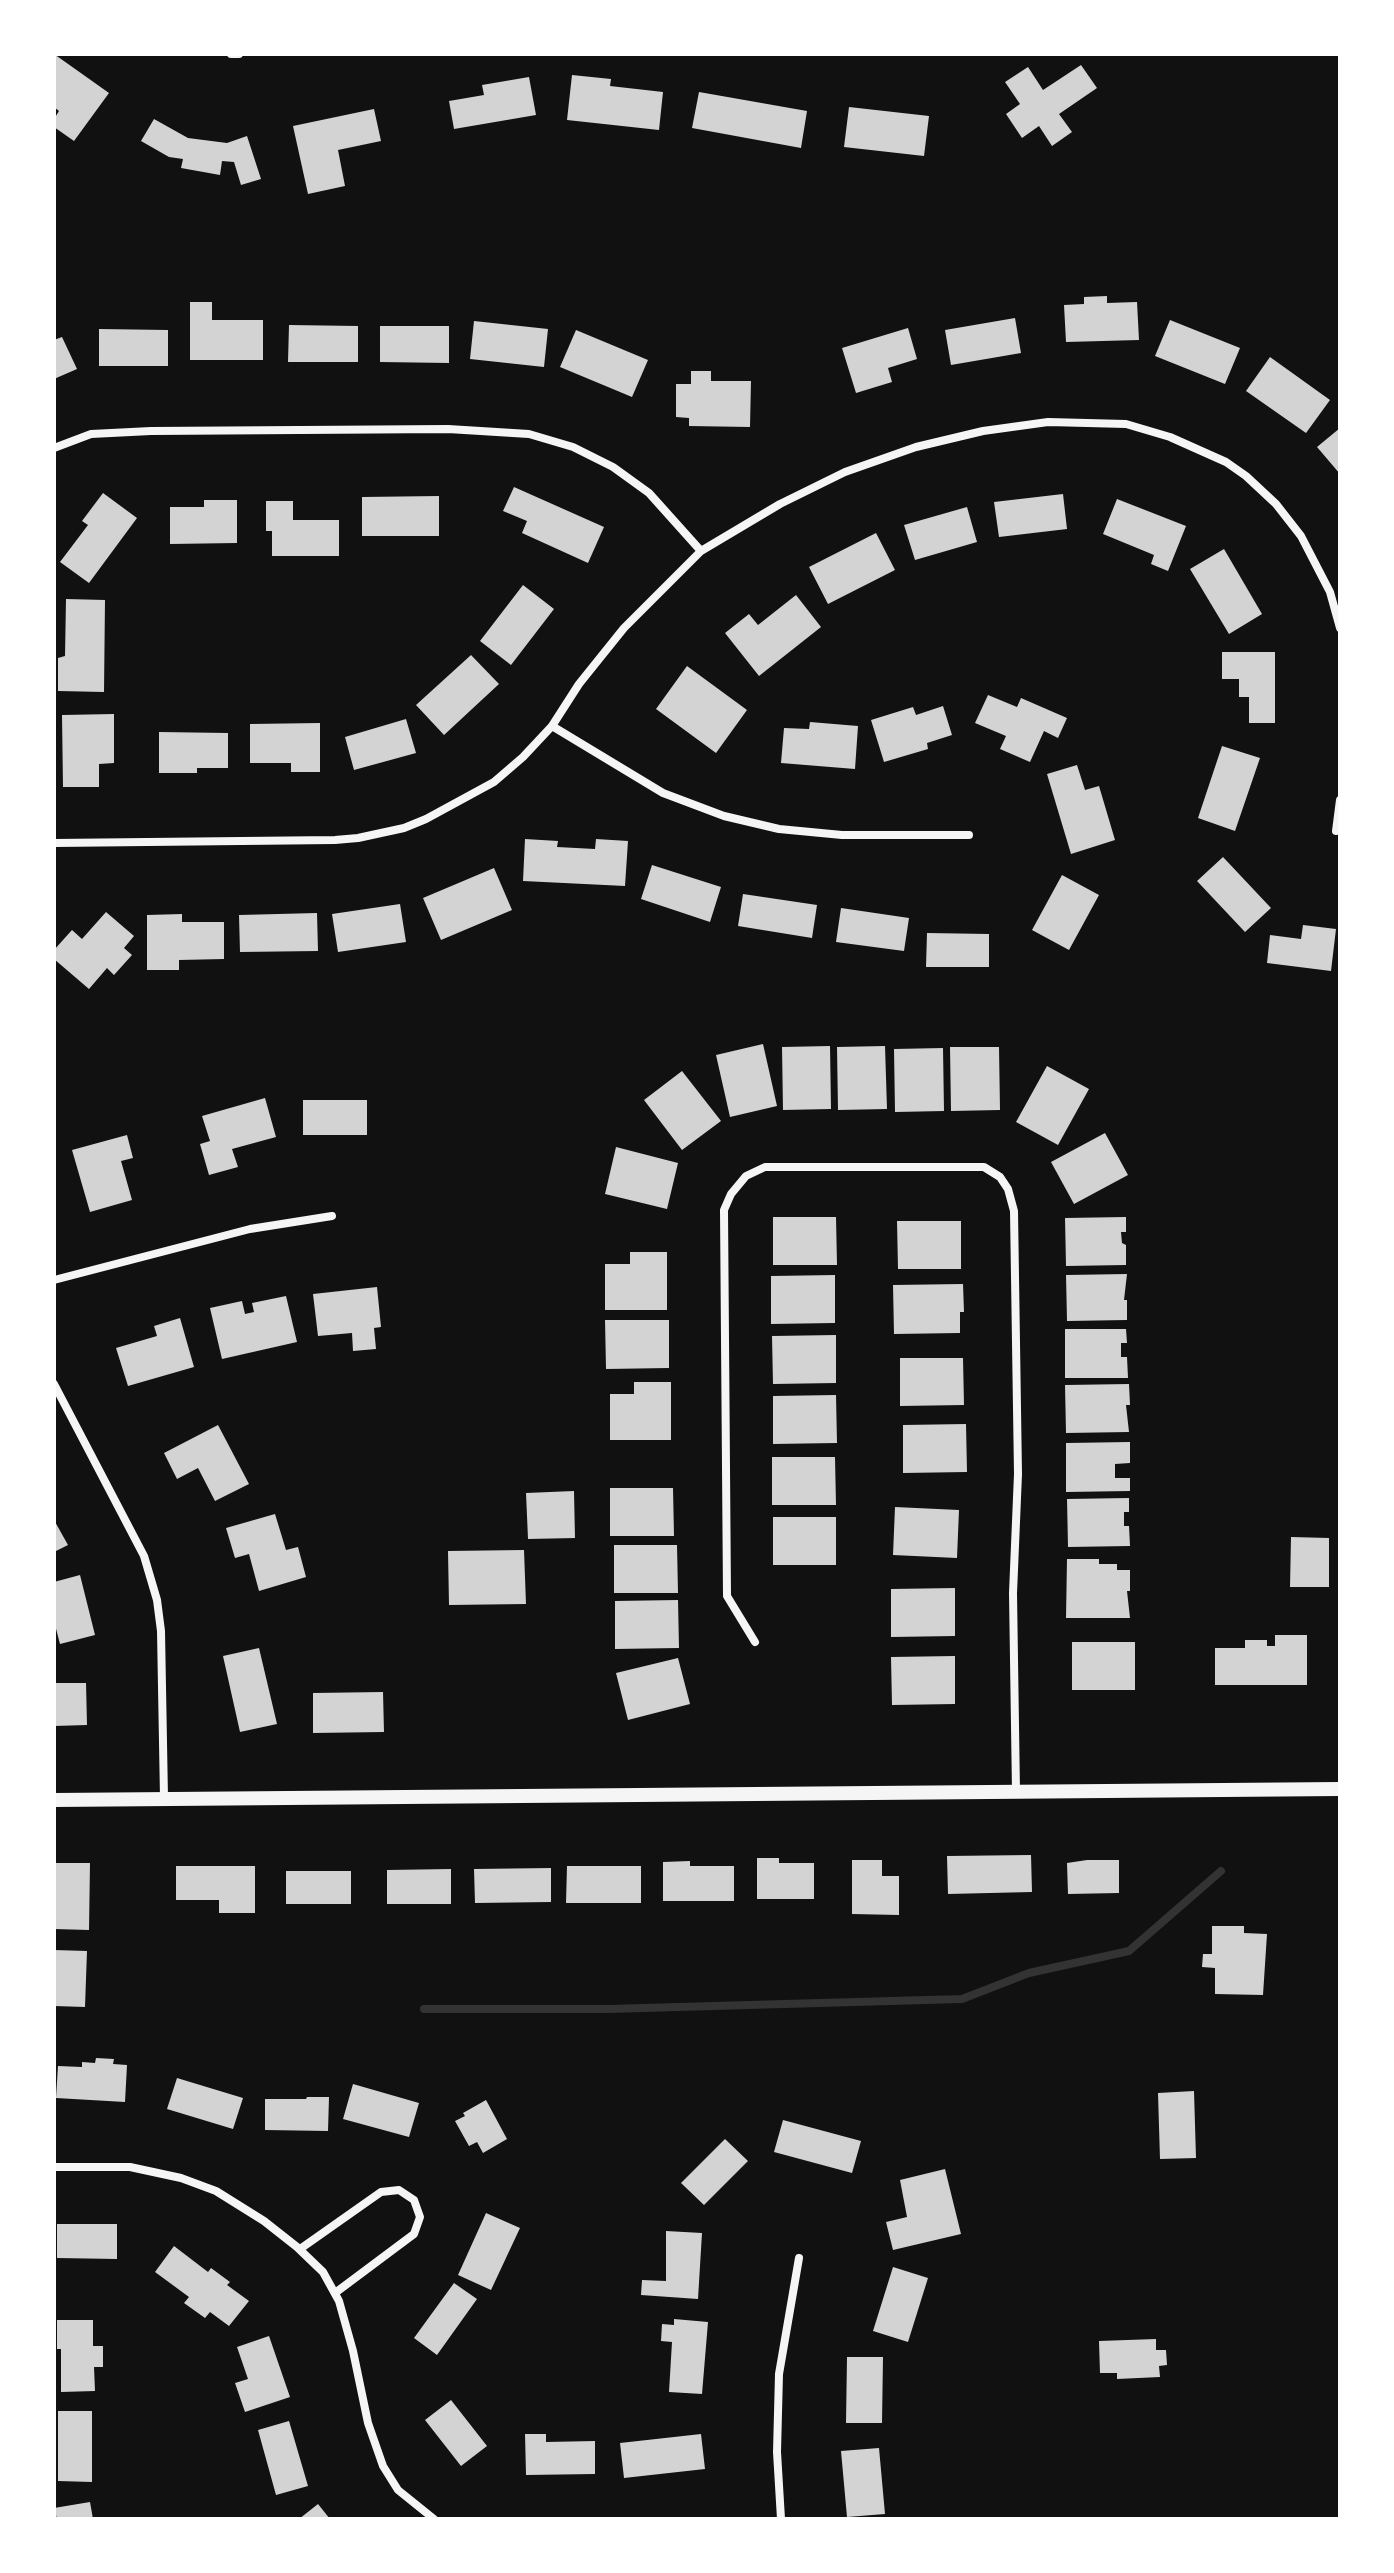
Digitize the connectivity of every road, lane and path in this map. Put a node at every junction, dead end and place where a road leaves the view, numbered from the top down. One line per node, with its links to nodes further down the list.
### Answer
1 (231, 54): 2 (street)
2 (239, 54)
3 (54, 448): 4 (street)
4 (701, 551): 5 (street); 6 (street)
5 (1340, 628)
6 (552, 726): 9 (street); 10 (street)
7 (1340, 800): 8 (street)
8 (1336, 831)
9 (969, 835)
10 (54, 843)
11 (332, 1216): 12 (street)
12 (54, 1280)
13 (54, 1384): 17 (street)
14 (755, 1642): 16 (street)
15 (1340, 1789): 16 (street)
16 (1016, 1792): 17 (street)
17 (164, 1798): 18 (street)
18 (54, 1800)
19 (54, 2167): 20 (street)
20 (300, 2249): 22 (street); 22 (street)
21 (799, 2258): 24 (street)
22 (335, 2293): 23 (street)
23 (434, 2519)
24 (781, 2519)

